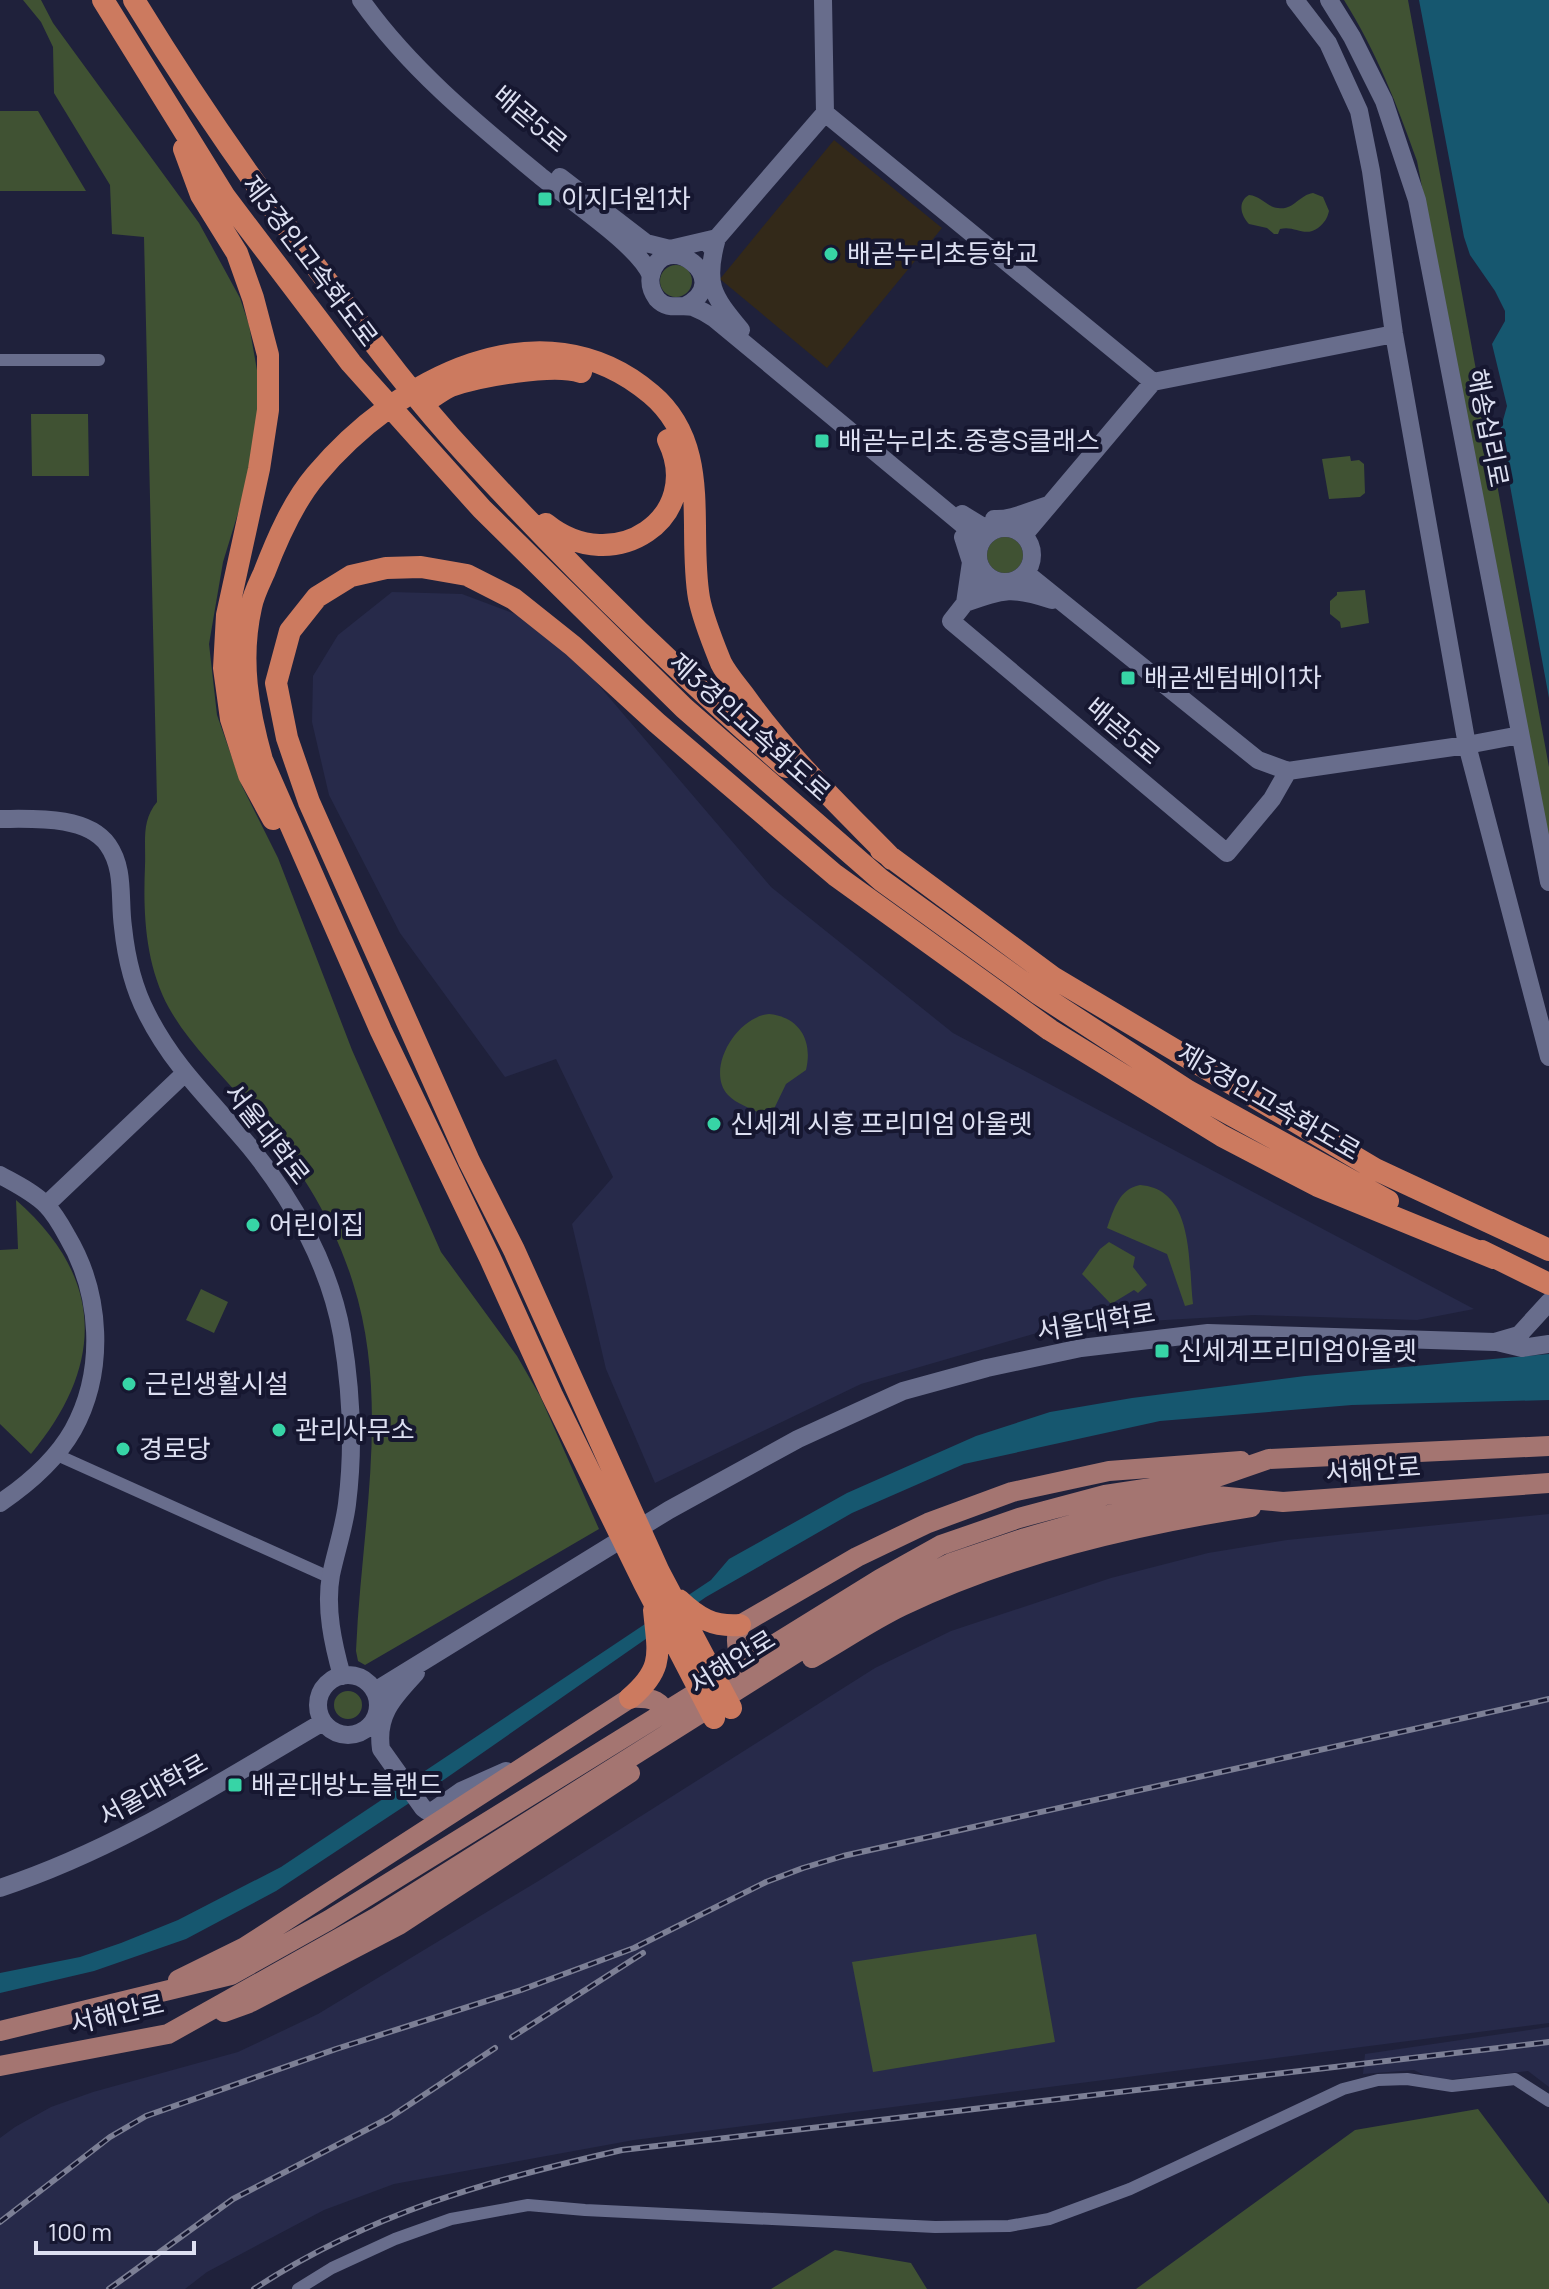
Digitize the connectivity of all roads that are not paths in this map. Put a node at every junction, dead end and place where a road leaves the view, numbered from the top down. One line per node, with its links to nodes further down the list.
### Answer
1 (103, 0): 8 (highway, 제3경인고속화도로)
2 (134, 0): 24 (highway, 제3경인고속화도로)
3 (361, 0): 10 (street, 배곧5로)
4 (374, 0): 10 (street, 배곧5로)
5 (823, 0): 9 (street)
6 (1295, 0): 17 (street)
7 (1329, 0): 34 (street, 해송십리로)
8 (169, 106): 40 (highway); 47 (highway, 제3경인고속화도로)
9 (825, 113): 11 (street); 22 (street)
10 (545, 174): 11 (street); 12 (street, 배곧5로); 14 (street, 배곧5로); 18 (street, 배곧5로)
11 (717, 238): 13 (street); 18 (street)
12 (669, 257): 13 (street, 배곧5로); 14 (street)
13 (695, 263): 15 (street, 배곧5로)
14 (651, 276): 16 (street, 배곧5로)
15 (702, 285): 16 (street); 18 (street, 배곧5로)
16 (685, 306): 18 (street, 배곧5로)
17 (1394, 334): 22 (street); 35 (street)
18 (740, 335): 26 (street, 배곧5로)
19 (0, 360): 20 (street)
20 (99, 360)
21 (447, 380): 23 (highway); 24 (highway); 38 (highway)
22 (1153, 382): 25 (street)
23 (370, 429): 40 (highway); 43 (highway)
24 (464, 452): 38 (highway, 제3경인고속화도로)
25 (1049, 505): 26 (street); 28 (street); 33 (street)
26 (946, 506): 27 (street, 배곧5로); 29 (street, 배곧5로); 32 (street)
27 (995, 530): 28 (street, 배곧5로); 29 (street)
28 (1024, 535): 30 (street)
29 (978, 550): 31 (street, 배곧5로)
30 (1026, 573): 31 (street); 33 (street)
31 (987, 575): 32 (street)
32 (965, 603): 33 (street); 36 (street, 배곧5로)
33 (1064, 604): 36 (street)
34 (1520, 735): 35 (street); 39 (street, 해송십리로)
35 (1467, 745): 36 (street); 41 (street)
36 (1288, 771)
37 (0, 819): 42 (street, 서울대학로)
38 (892, 859): 46 (highway, 제3경인고속화도로)
39 (1549, 882)
40 (342, 943): 59 (highway)
41 (1549, 1057)
42 (184, 1074): 45 (street); 58 (street, 서울대학로)
43 (444, 1105): 47 (highway); 59 (highway)
44 (0, 1175): 45 (street)
45 (46, 1205): 53 (street)
46 (1549, 1250)
47 (1494, 1258): 48 (highway, 제3경인고속화도로)
48 (1549, 1284)
49 (1549, 1302): 50 (street, 서울대학로)
50 (1495, 1342): 51 (street); 62 (street, 서울대학로)
51 (1549, 1344)
52 (1549, 1446): 54 (main road, 서해안로)
53 (55, 1454): 57 (street); 58 (street)
54 (1269, 1459): 60 (main road); 74 (main road, 서해안로)
55 (1549, 1483): 56 (main road, 서해안로)
56 (1283, 1502): 64 (main road); 76 (main road, 서해안로)
57 (0, 1503)
58 (331, 1578): 63 (street, 서울대학로)
59 (656, 1586): 61 (highway); 61 (highway)
60 (740, 1625): 61 (highway); 64 (main road)
61 (681, 1634): 66 (highway); 67 (highway)
62 (431, 1656): 65 (street, 서울대학로); 70 (street)
63 (342, 1676): 65 (street); 69 (street)
64 (776, 1680): 67 (main road)
65 (375, 1691): 68 (street)
66 (630, 1698): 71 (main road); 72 (main road)
67 (722, 1713): 71 (main road)
68 (375, 1719): 69 (street); 70 (street)
69 (323, 1722): 73 (street, 서울대학로)
70 (378, 1750): 72 (street)
71 (665, 1751): 76 (main road)
72 (541, 1755): 74 (main road)
73 (0, 1888)
74 (146, 1996): 75 (main road, 서해안로)
75 (2, 2030)
76 (168, 2034): 77 (main road, 서해안로)
77 (0, 2066)
78 (1549, 2101): 79 (street)
79 (298, 2289)

